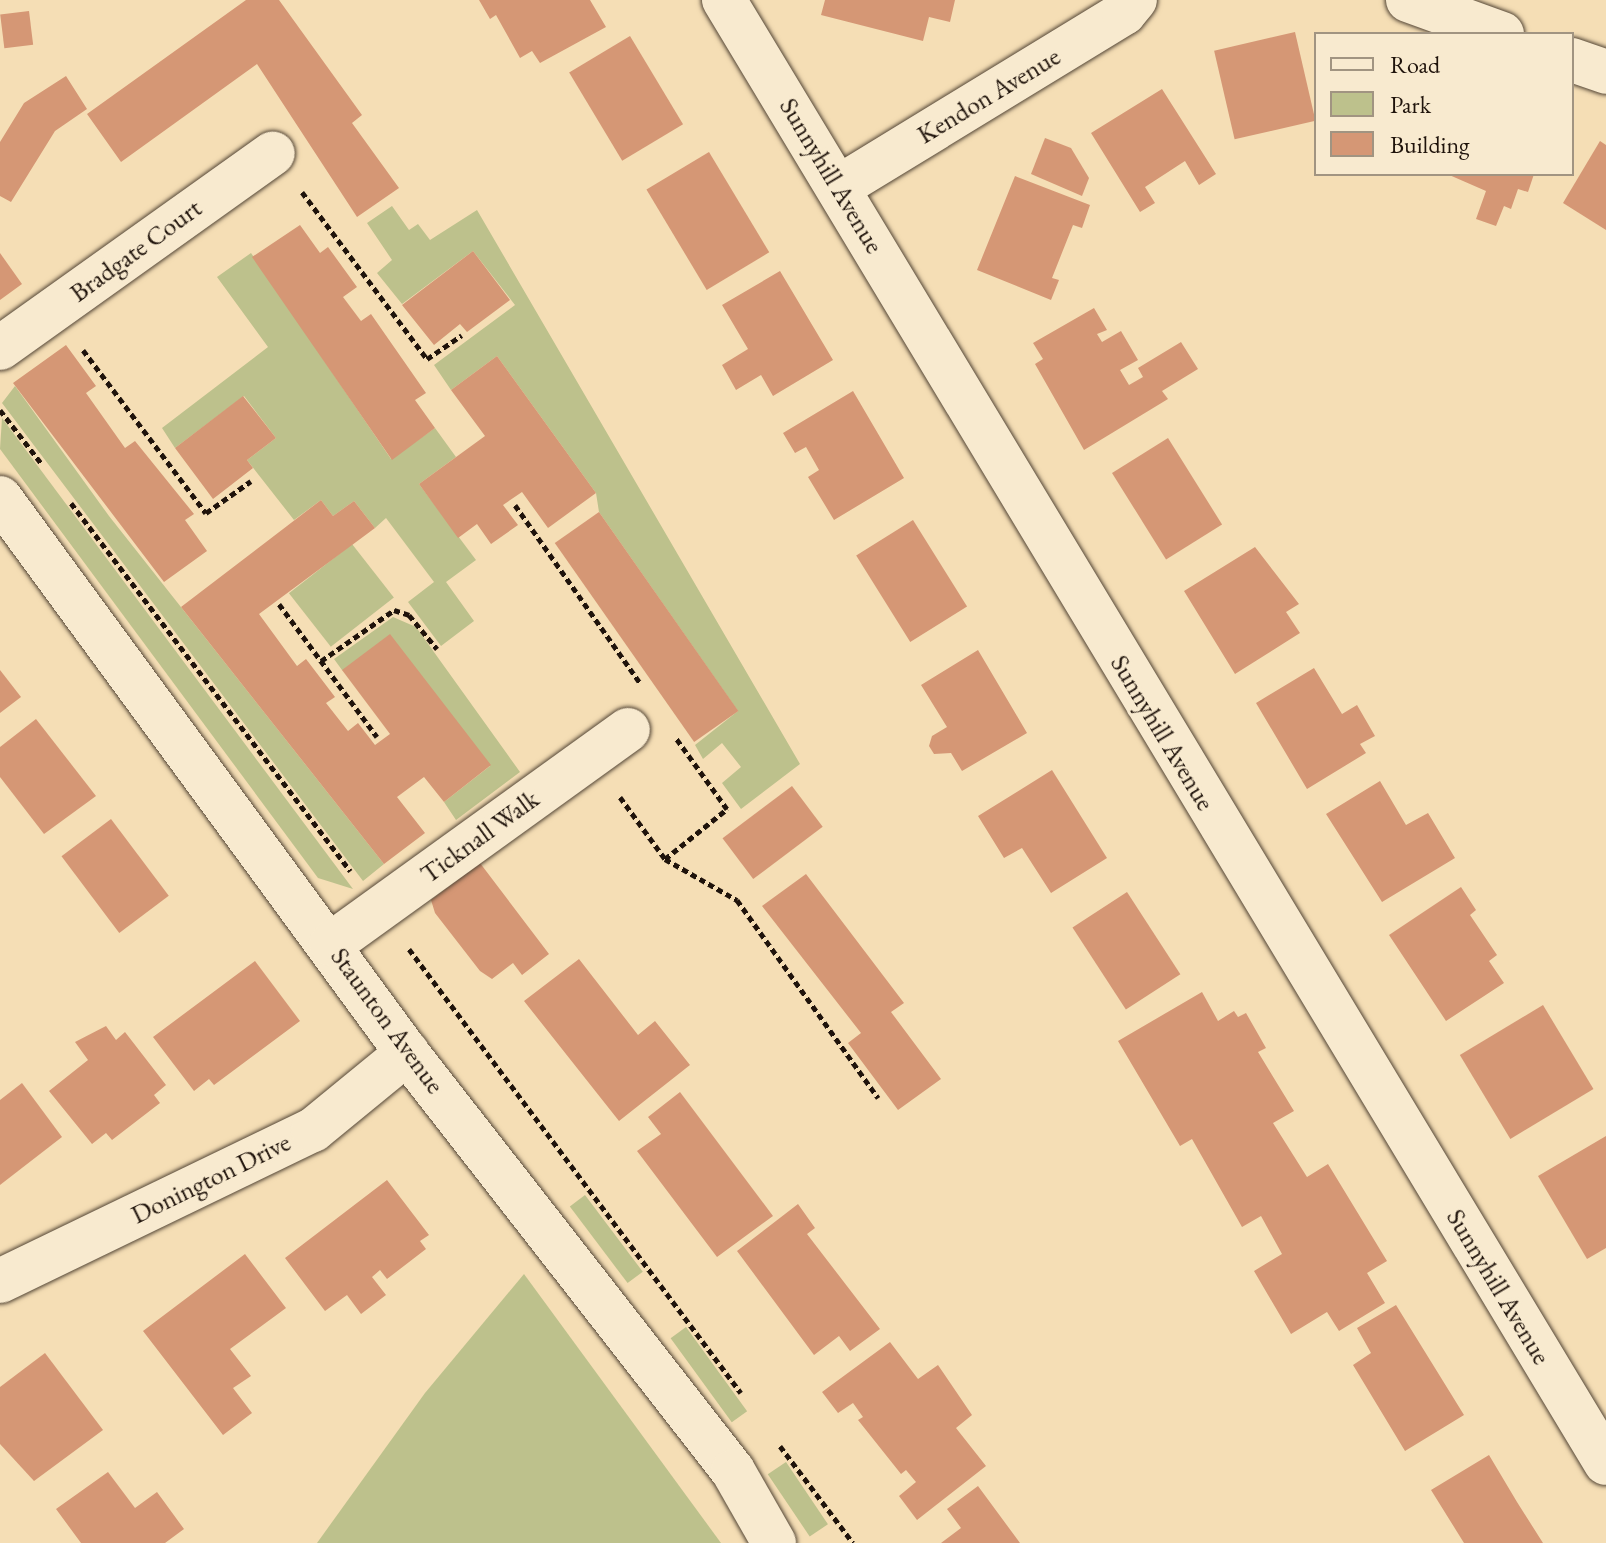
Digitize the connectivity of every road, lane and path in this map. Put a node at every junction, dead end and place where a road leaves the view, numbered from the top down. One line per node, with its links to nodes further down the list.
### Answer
1 (724, 0): 8 (street, Sunnyhill Avenue)
2 (1135, 0): 8 (street, Kendon Avenue)
3 (1408, 0): 4 (street)
4 (1496, 32)
5 (1574, 61): 6 (street)
6 (1606, 72)
7 (273, 153): 9 (street, Bradgate Court); 10 (path)
8 (839, 187): 30 (street, Sunnyhill Avenue)
9 (53, 311): 11 (street, Bradgate Court); 14 (path)
10 (462, 335)
11 (0, 348)
12 (0, 410): 13 (path)
13 (47, 472)
14 (251, 481)
15 (66, 497): 23 (path)
16 (0, 498): 24 (street, Staunton Avenue)
17 (279, 604): 19 (path)
18 (437, 649): 19 (path)
19 (321, 661): 21 (path)
20 (628, 730): 22 (street, Ticknall Walk)
21 (377, 737)
22 (591, 757): 23 (street, Ticknall Walk); 26 (path)
23 (380, 910): 24 (street, Ticknall Walk); 28 (path)
24 (331, 944): 25 (street, Staunton Avenue)
25 (407, 1053): 27 (street, Donington Drive); 31 (street, Staunton Avenue)
26 (878, 1098)
27 (0, 1281)
28 (749, 1404)
29 (777, 1442): 32 (path)
30 (1606, 1463)
31 (774, 1543)
32 (853, 1543)

